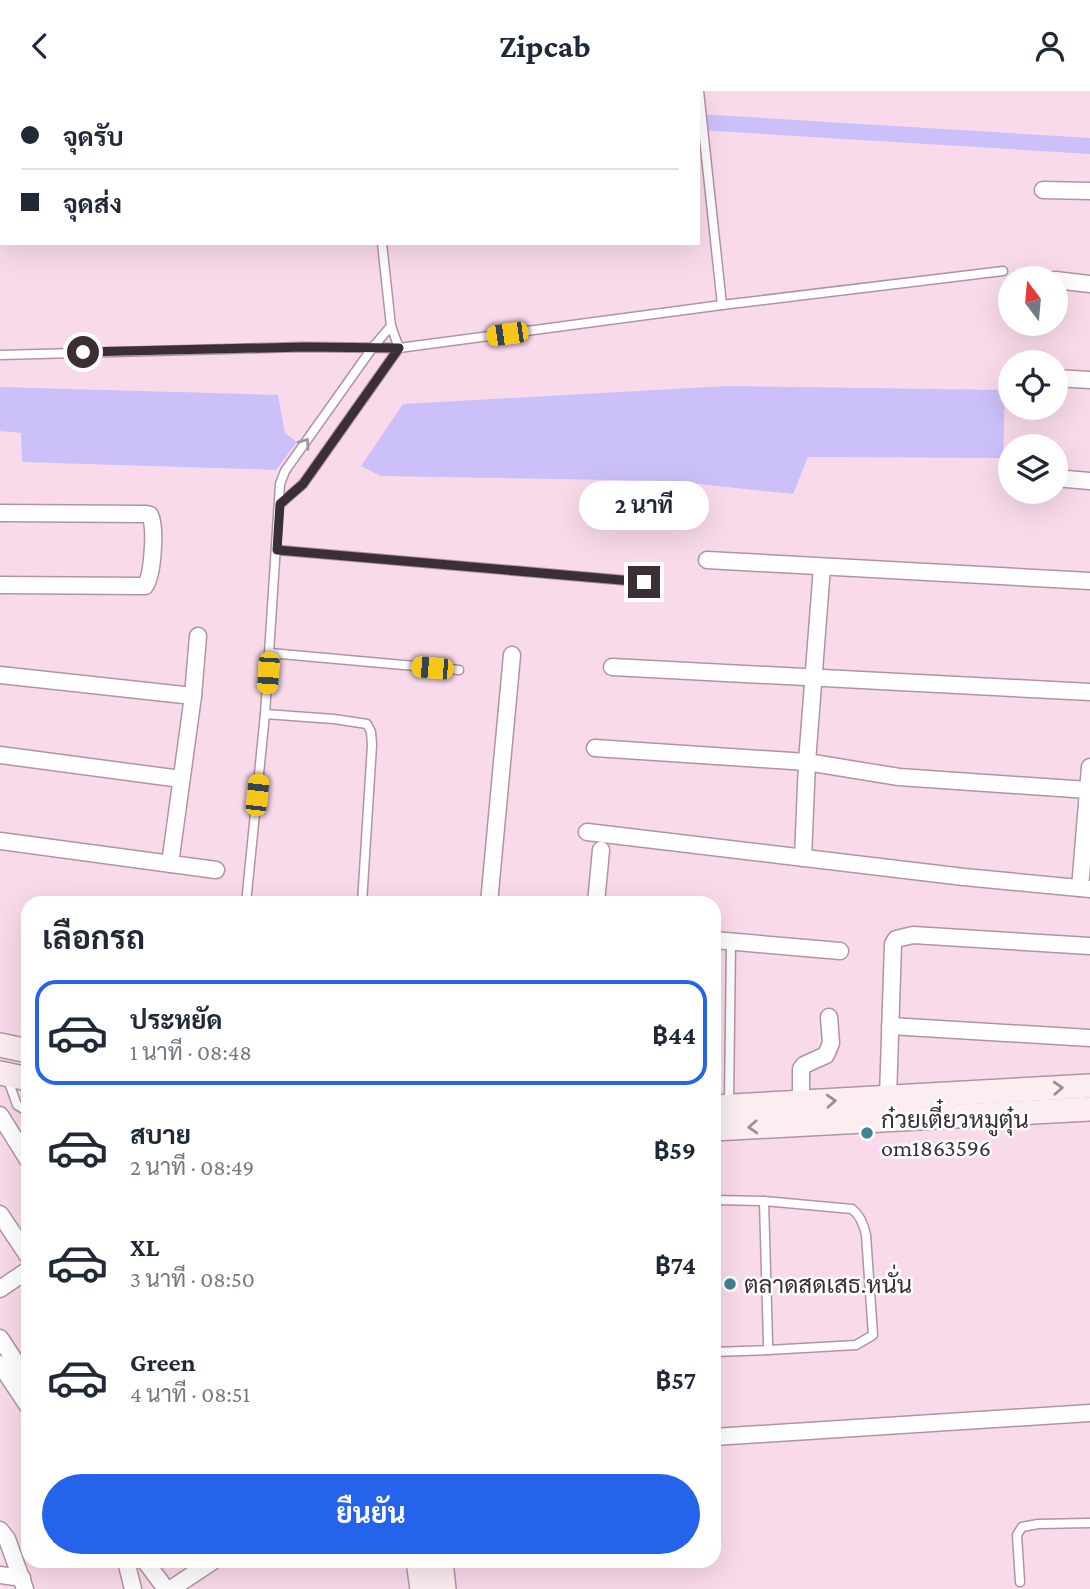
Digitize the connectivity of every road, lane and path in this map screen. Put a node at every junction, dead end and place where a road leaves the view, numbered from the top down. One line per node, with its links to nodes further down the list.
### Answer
1 (700, 113): 8 (lane)
2 (1043, 190): 3 (street)
3 (1090, 191)
4 (382, 245): 9 (lane)
5 (998, 272): 8 (lane)
6 (1068, 281): 7 (street)
7 (1090, 283)
8 (722, 305): 11 (lane)
9 (391, 326): 10 (lane); 11 (lane)
10 (373, 347): 11 (lane); 12 (lane); 17 (lane, one-way to 10)
11 (399, 348): 17 (lane)
12 (0, 355)
13 (1068, 379): 14 (street)
14 (1090, 380)
15 (1068, 479): 16 (street)
16 (1090, 481)
17 (280, 504): 19 (lane)
18 (0, 513): 24 (street)
19 (277, 550): 23 (lane); 26 (lane)
20 (707, 560): 21 (street)
21 (822, 567): 22 (street); 31 (street)
22 (1090, 581)
23 (644, 582)
24 (0, 585)
25 (198, 636): 33 (street)
26 (270, 653): 29 (lane); 34 (lane)
27 (512, 655): 50 (street)
28 (612, 667): 31 (street)
29 (459, 670)
30 (0, 675): 33 (street)
31 (815, 677): 32 (street); 37 (street)
32 (1090, 692)
33 (193, 696): 39 (street)
34 (265, 714): 48 (lane); 49 (lane)
35 (595, 748): 37 (street)
36 (0, 755): 39 (street)
37 (807, 762): 40 (street); 44 (street)
38 (1090, 767): 40 (street)
39 (181, 779): 45 (street)
40 (1088, 790): 47 (street)
41 (587, 832): 44 (street)
42 (0, 841): 45 (street)
43 (601, 849): 51 (street)
44 (803, 858): 47 (street)
45 (170, 864): 46 (street)
46 (216, 870)
47 (1085, 888)
48 (247, 896)
49 (362, 896)
50 (490, 896)
51 (597, 896)
52 (721, 940): 53 (street)
53 (731, 941): 55 (street); 65 (lane)
54 (1090, 946): 57 (street)
55 (840, 951)
56 (829, 1017): 64 (street)
57 (890, 1026): 58 (street); 63 (street)
58 (1090, 1038)
59 (0, 1045): 60 (main road)
60 (21, 1050)
61 (11, 1076): 66 (lane)
62 (1089, 1086): 63 (main road, one-way to 62); 67 (main road)
63 (888, 1097): 64 (main road, one-way to 63)
64 (801, 1103): 65 (main road)
65 (722, 1107)
66 (21, 1108)
67 (1090, 1109): 69 (main road, one-way to 69)
68 (0, 1115): 70 (street)
69 (721, 1129)
70 (21, 1149)
71 (721, 1200): 72 (lane)
72 (764, 1201): 78 (lane); 78 (lane)
73 (0, 1214): 74 (street)
74 (21, 1246)
75 (21, 1275): 76 (street)
76 (0, 1289)
77 (0, 1338): 81 (street)
78 (768, 1350): 79 (lane)
79 (721, 1352)
80 (0, 1364): 82 (street)
81 (21, 1367)
82 (21, 1396)
83 (1090, 1413): 84 (street)
84 (721, 1437)
85 (1090, 1523): 93 (lane)
86 (0, 1530): 94 (street)
87 (131, 1568): 95 (street)
88 (151, 1568): 96 (street)
89 (202, 1568): 96 (street)
90 (419, 1568): 97 (main road)
91 (442, 1568): 98 (main road)
92 (0, 1575): 94 (street)
93 (1020, 1582)
94 (23, 1584)
95 (133, 1589)
96 (169, 1589)
97 (422, 1589)
98 (444, 1589)

